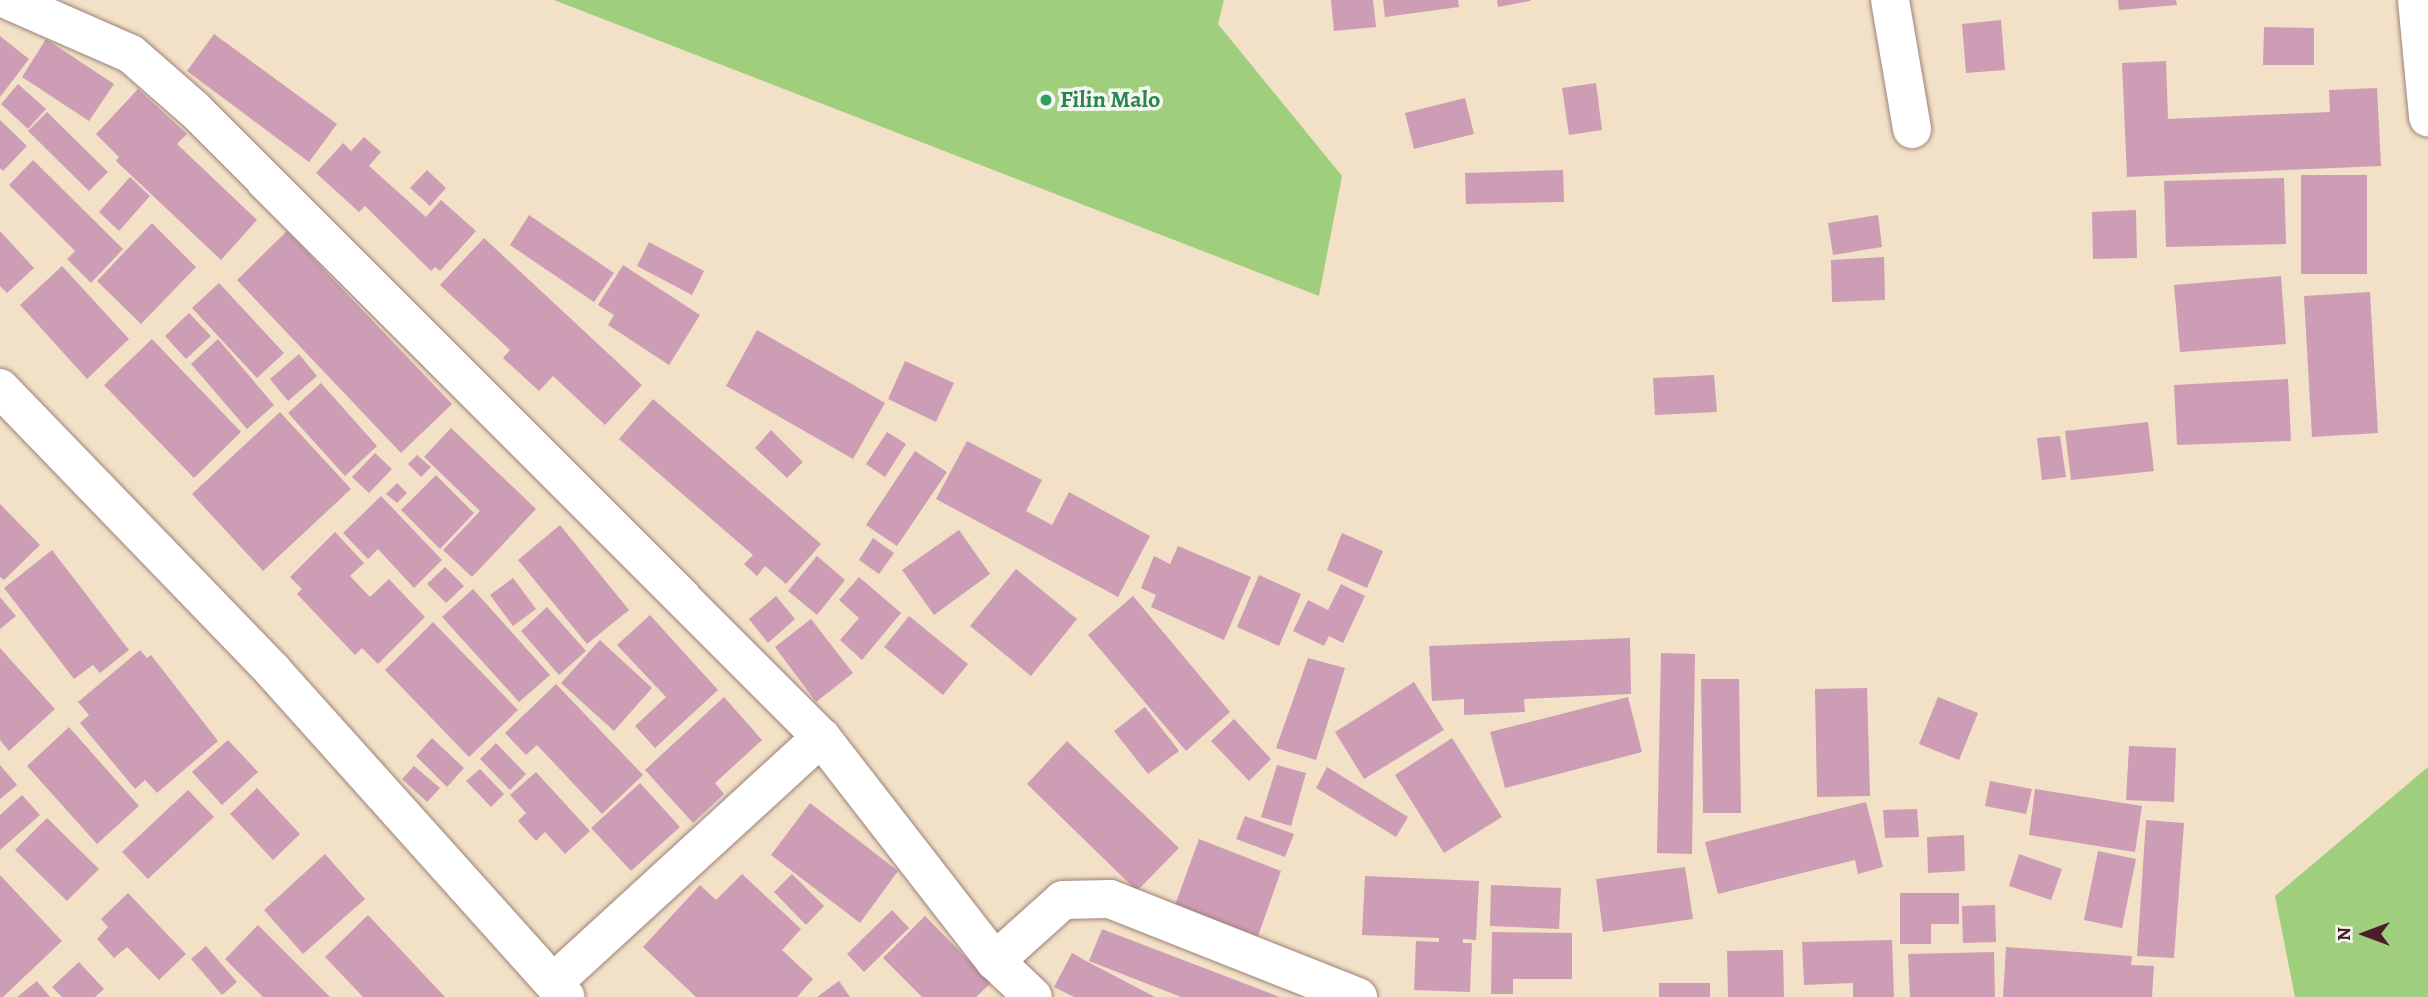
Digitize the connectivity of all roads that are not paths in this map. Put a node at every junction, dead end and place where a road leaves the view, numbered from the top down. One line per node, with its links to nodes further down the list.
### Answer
1 (8, 0): 7 (street)
2 (1890, 0): 5 (street)
3 (2417, 0): 4 (street)
4 (2428, 117)
5 (1912, 129)
6 (0, 388): 9 (street)
7 (821, 737): 8 (street); 9 (street)
8 (995, 961): 10 (street); 11 (street)
9 (560, 990)
10 (1033, 997)
11 (1358, 997)

